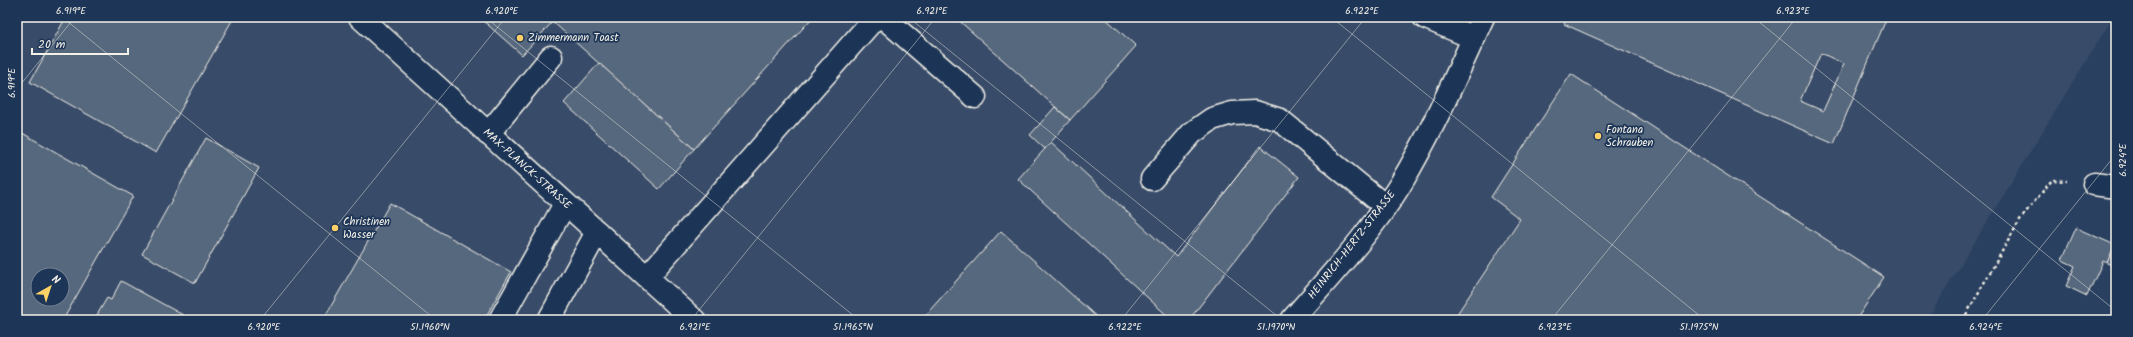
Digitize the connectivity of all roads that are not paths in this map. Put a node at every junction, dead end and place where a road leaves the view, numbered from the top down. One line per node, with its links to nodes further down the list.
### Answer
1 (360, 17): 7 (street, MAX-PLANCK-STRASSE)
2 (1424, 17): 4 (street)
3 (1483, 17): 4 (street, HEINRICH-HERTZ-STRASSE)
4 (1474, 38): 12 (street, HEINRICH-HERTZ-STRASSE)
5 (551, 57): 7 (street)
6 (975, 97): 14 (street)
7 (488, 134): 11 (street, MAX-PLANCK-STRASSE)
8 (1152, 179): 12 (street)
9 (2094, 184): 10 (street)
10 (2116, 187)
11 (566, 204): 13 (street, MAX-PLANCK-STRASSE); 15 (street)
12 (1385, 206): 18 (street, HEINRICH-HERTZ-STRASSE)
13 (597, 232): 14 (street, MAX-PLANCK-STRASSE); 16 (street)
14 (647, 277): 17 (street, MAX-PLANCK-STRASSE)
15 (500, 320)
16 (549, 320)
17 (694, 320)
18 (1292, 320)

